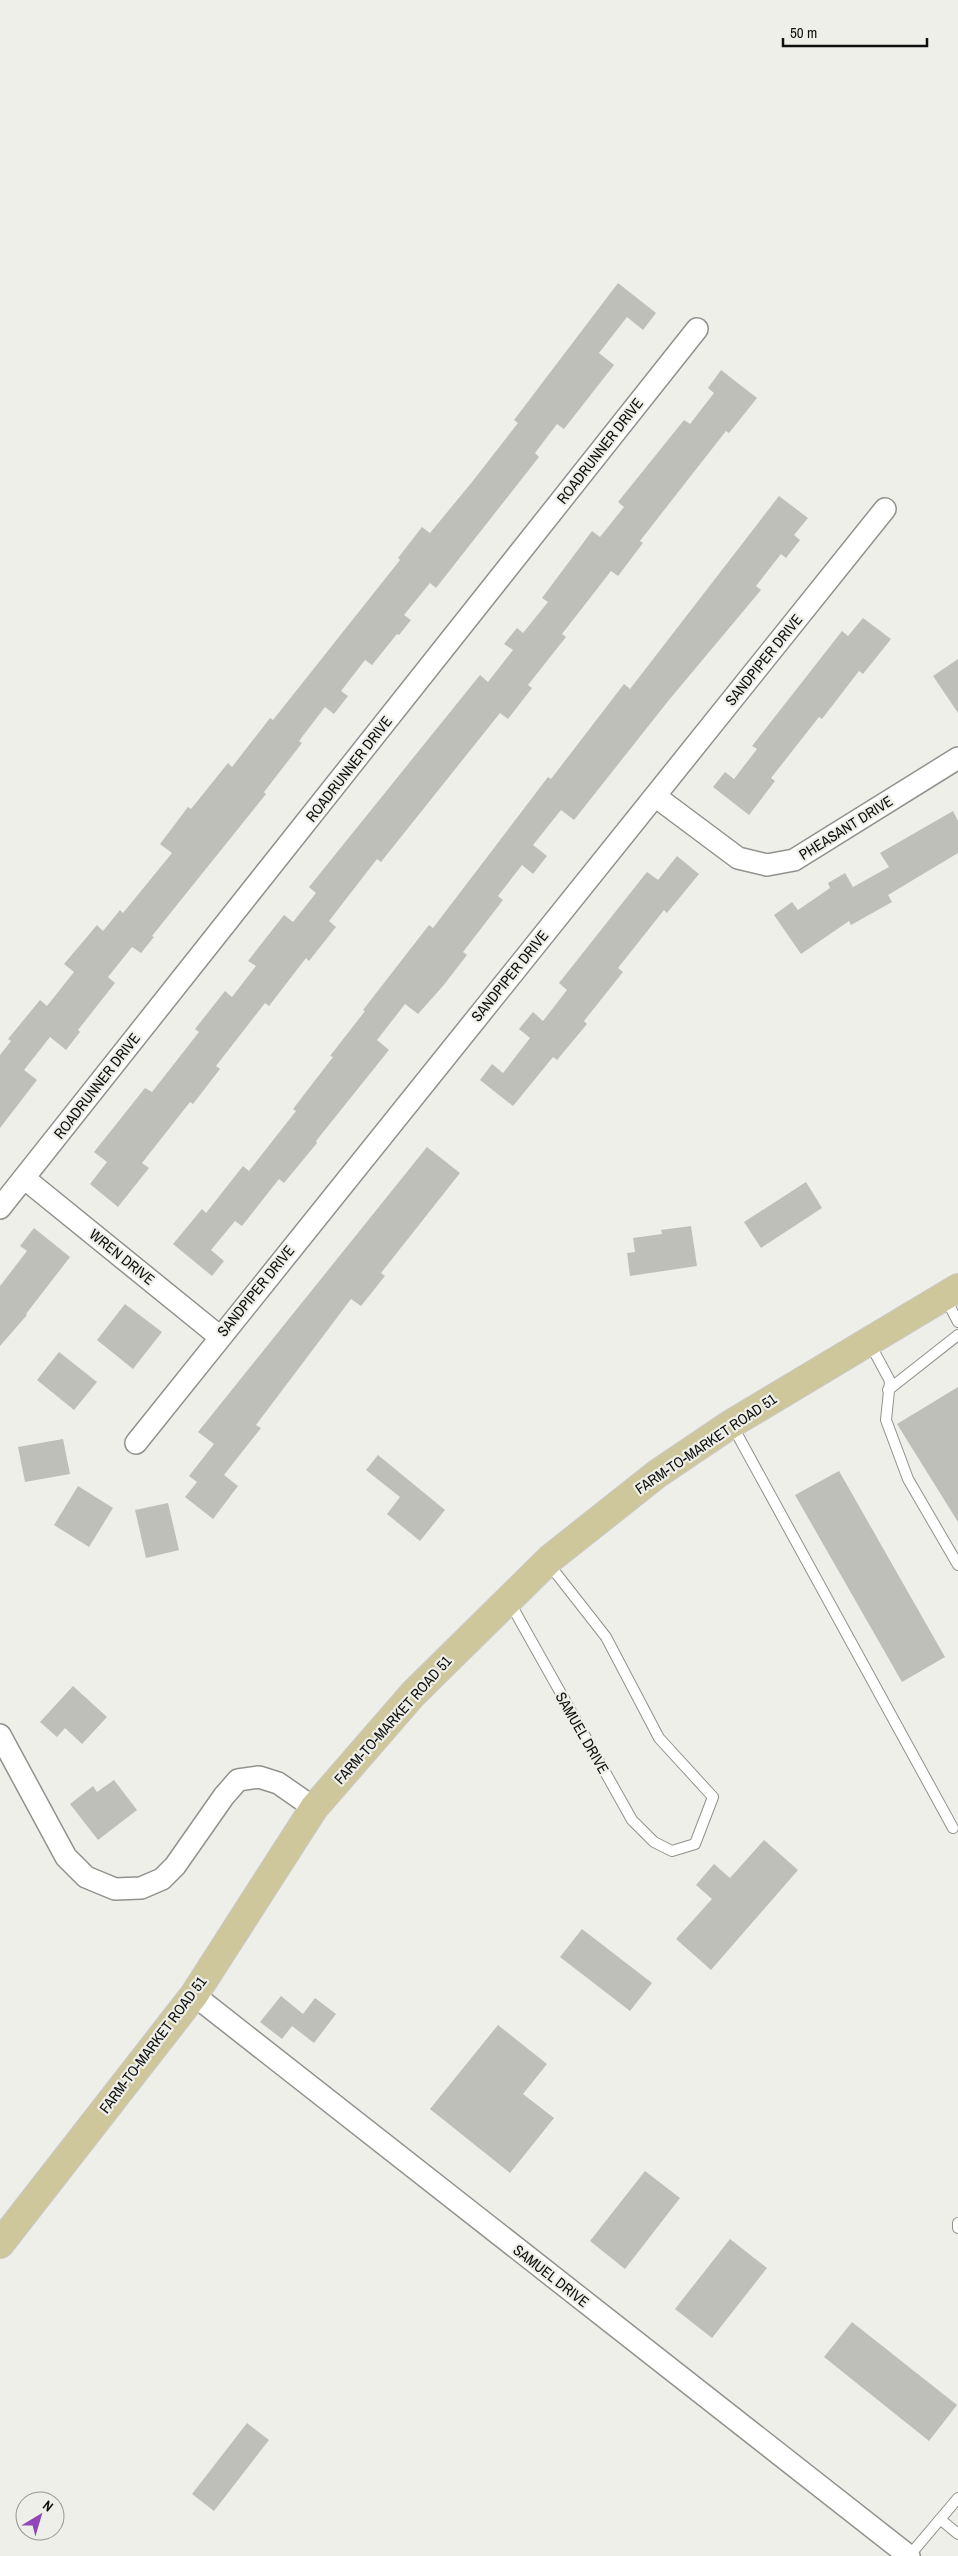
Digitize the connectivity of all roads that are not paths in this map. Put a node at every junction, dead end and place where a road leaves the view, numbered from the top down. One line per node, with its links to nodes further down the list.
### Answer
1 (696, 329): 5 (street, ROADRUNNER DRIVE)
2 (885, 509): 4 (street, SANDPIPER DRIVE)
3 (958, 758): 4 (street, PHEASANT DRIVE)
4 (655, 796): 10 (street, SANDPIPER DRIVE)
5 (24, 1178): 6 (street, ROADRUNNER DRIVE); 10 (street, WREN DRIVE)
6 (0, 1208)
7 (952, 1292): 8 (lane); 11 (main road, FARM-TO-MARKET ROAD 51)
8 (958, 1322)
9 (958, 1335): 12 (lane)
10 (220, 1337): 14 (street, SANDPIPER DRIVE)
11 (869, 1342): 12 (lane); 13 (main road, FARM-TO-MARKET ROAD 51)
12 (888, 1390): 16 (lane)
13 (731, 1424): 15 (main road, FARM-TO-MARKET ROAD 51); 20 (lane)
14 (136, 1443)
15 (548, 1562): 17 (main road, FARM-TO-MARKET ROAD 51); 17 (lane, SAMUEL DRIVE)
16 (958, 1565)
17 (508, 1600): 19 (main road, FARM-TO-MARKET ROAD 51)
18 (0, 1735): 19 (street)
19 (314, 1808): 21 (main road, FARM-TO-MARKET ROAD 51)
20 (953, 1828)
21 (194, 1995): 24 (main road, FARM-TO-MARKET ROAD 51); 28 (street, SAMUEL DRIVE)
22 (958, 2223): 23 (lane)
23 (958, 2228)
24 (0, 2244)
25 (958, 2498): 26 (lane)
26 (940, 2519): 27 (lane); 28 (lane)
27 (958, 2534)
28 (909, 2556)

